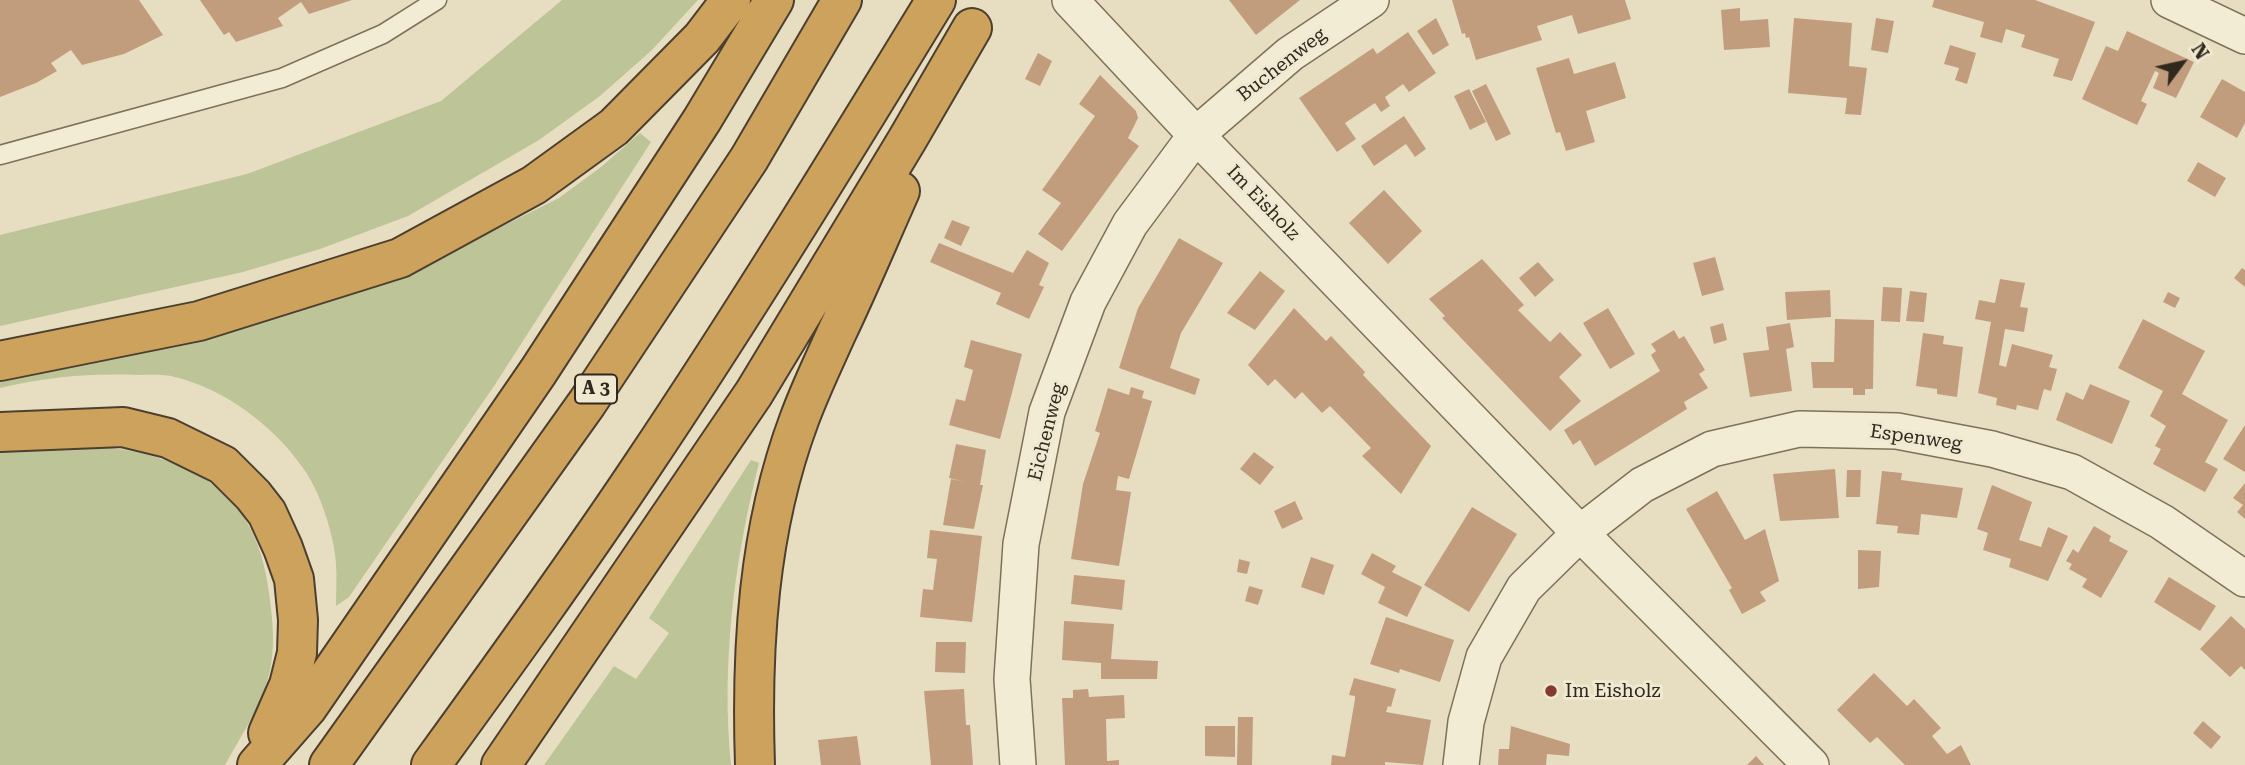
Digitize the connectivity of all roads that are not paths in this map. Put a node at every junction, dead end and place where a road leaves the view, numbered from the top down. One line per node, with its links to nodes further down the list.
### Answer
1 (437, 0): 12 (lane)
2 (731, 0): 13 (highway)
3 (774, 0): 17 (highway)
4 (842, 0): 18 (highway, A 3)
5 (936, 0): 19 (highway)
6 (1070, 0): 11 (street, Im Eisholz)
7 (1371, 0): 11 (street, Buchenweg)
8 (2169, 0): 10 (street)
9 (978, 14): 20 (highway); 21 (highway)
10 (2245, 36)
11 (1196, 135): 15 (street, Im Eisholz); 22 (street, Eichenweg)
12 (0, 155)
13 (0, 361)
14 (0, 432): 17 (highway)
15 (1580, 533): 16 (street, Espenweg); 23 (street, Espenweg); 24 (street, Im Eisholz)
16 (2245, 579)
17 (255, 765)
18 (329, 765)
19 (431, 765)
20 (501, 765)
21 (755, 765)
22 (1018, 765)
23 (1461, 765)
24 (1811, 765)

